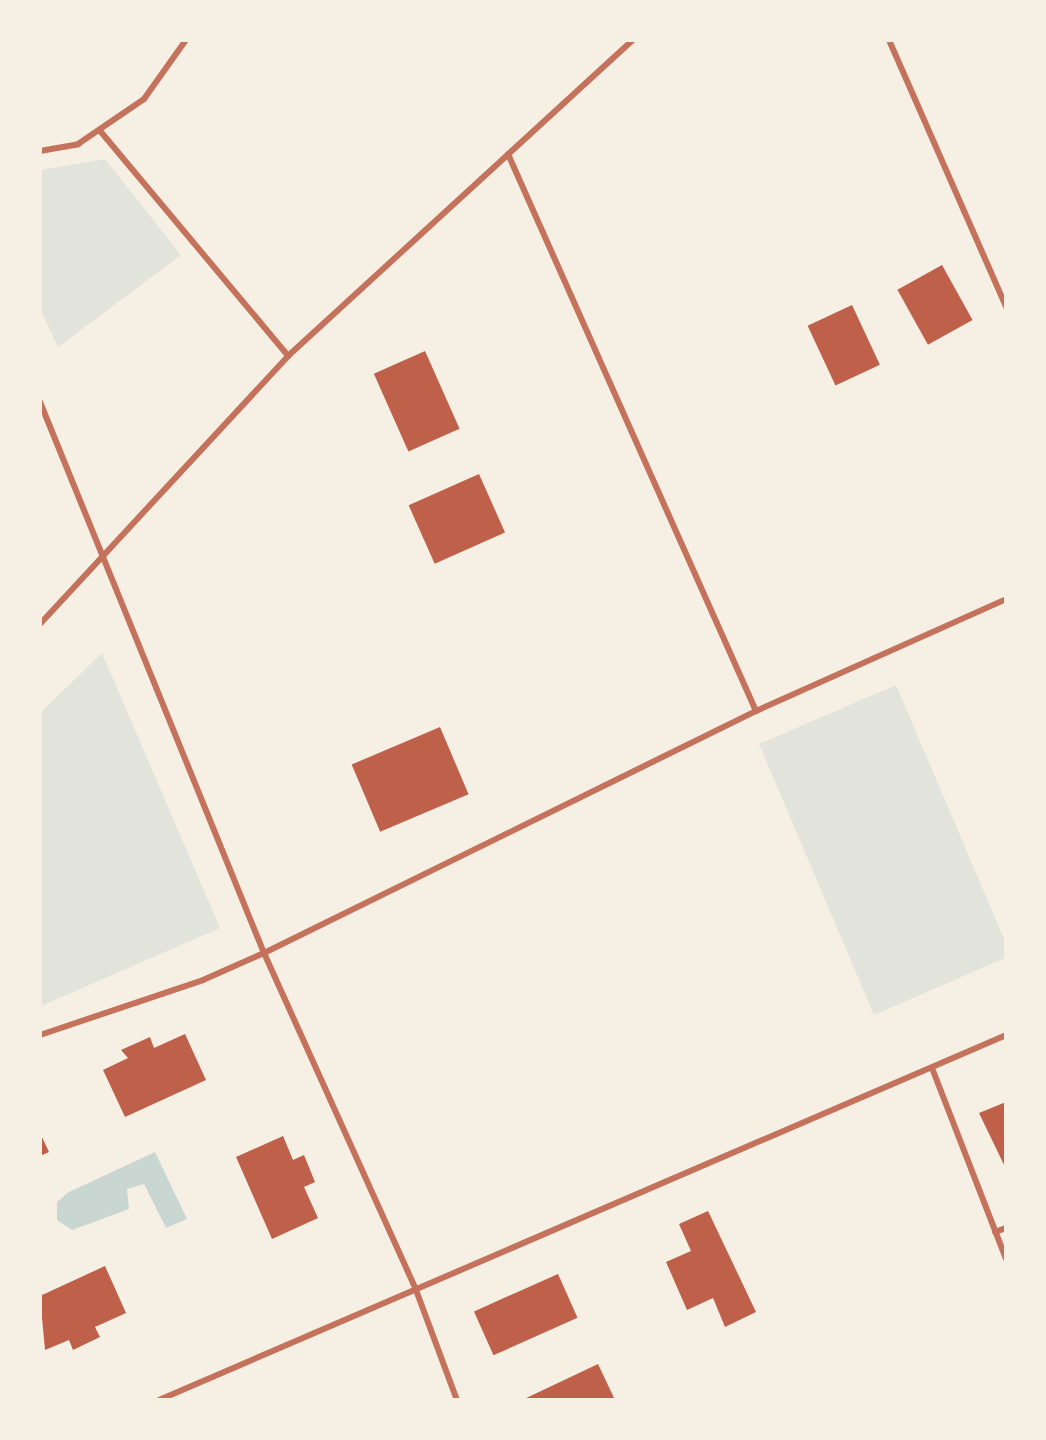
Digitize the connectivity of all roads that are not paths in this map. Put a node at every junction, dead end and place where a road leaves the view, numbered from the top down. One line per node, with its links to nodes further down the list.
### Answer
1 (186, 40): 4 (street)
2 (633, 40): 6 (street)
3 (889, 40): 7 (street)
4 (101, 132): 5 (street); 8 (street)
5 (40, 151)
6 (508, 154): 8 (street); 13 (street)
7 (1005, 307)
8 (288, 356): 10 (street)
9 (40, 402): 10 (street)
10 (99, 557): 12 (street); 14 (street)
11 (1005, 599): 13 (street)
12 (40, 624)
13 (756, 711): 14 (street)
14 (264, 953): 15 (street); 21 (street)
15 (40, 1035)
16 (1005, 1035): 17 (street)
17 (932, 1068): 19 (street); 21 (street)
18 (1005, 1228): 19 (street)
19 (995, 1232): 20 (street)
20 (1005, 1259)
21 (416, 1290): 22 (street); 23 (street)
22 (159, 1400)
23 (457, 1400)

